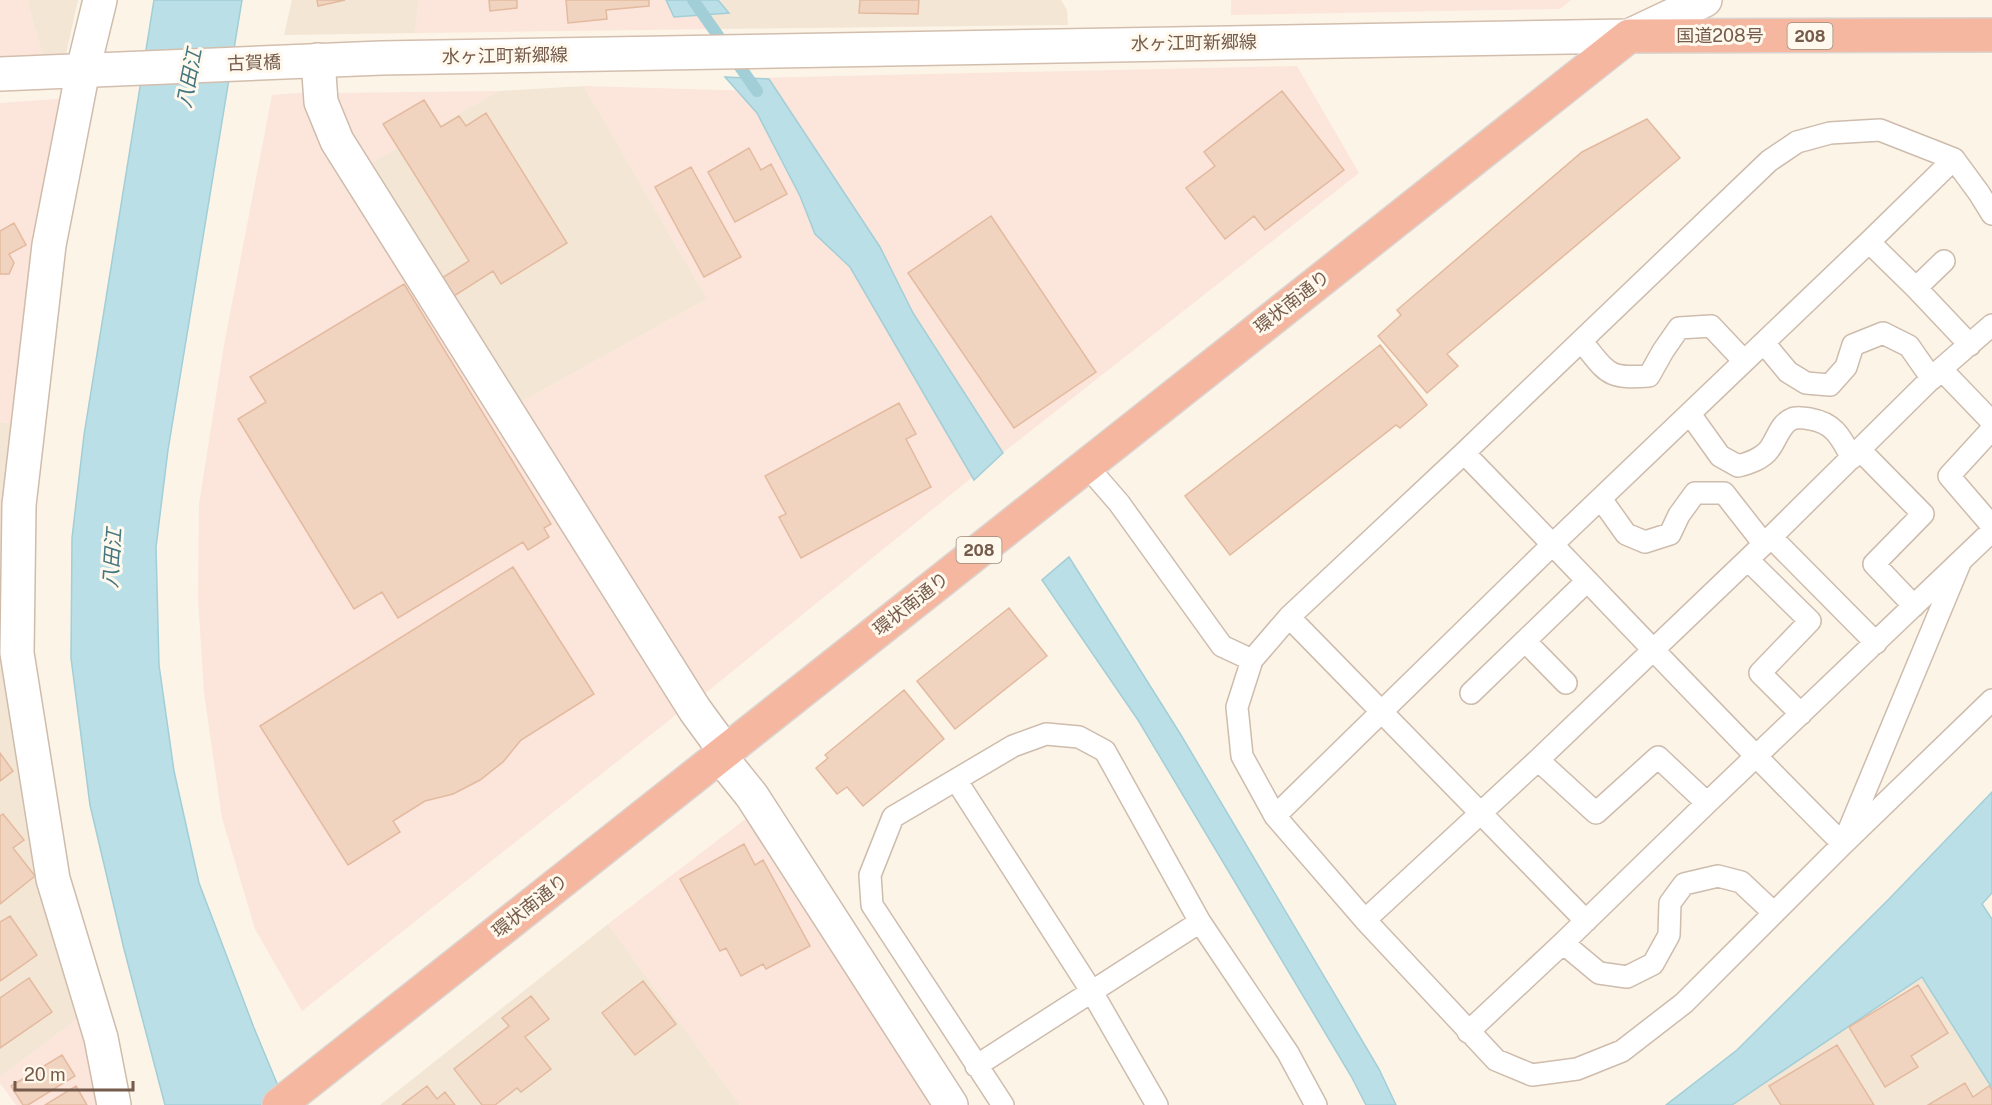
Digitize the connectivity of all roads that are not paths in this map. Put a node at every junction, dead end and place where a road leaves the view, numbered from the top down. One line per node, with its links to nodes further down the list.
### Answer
1 (100, 0): 7 (street)
2 (1660, 0): 5 (street, 環状南通り)
3 (1705, 0): 5 (street, 環状南通り)
4 (1992, 35): 5 (highway, 国道208号 / 208)
5 (1629, 36): 6 (street, 水ヶ江町新郷線); 25 (highway, 環状南通り / 208)
6 (318, 60): 7 (street, 古賀橋); 46 (street)
7 (83, 70): 8 (street); 27 (street)
8 (0, 74)
9 (1954, 159): 10 (lane); 11 (lane); 15 (lane)
10 (1992, 214)
11 (1869, 242): 13 (lane); 16 (lane)
12 (1944, 261): 13 (lane)
13 (1916, 288): 17 (lane)
14 (1992, 325): 17 (lane)
15 (1582, 342): 18 (lane); 23 (lane)
16 (1764, 343): 18 (lane); 19 (lane)
17 (1970, 345): 19 (lane)
18 (1744, 362): 20 (lane)
19 (1936, 374): 21 (lane); 24 (lane)
20 (1690, 414): 24 (lane); 26 (lane)
21 (1992, 422)
22 (1992, 429): 28 (lane)
23 (1464, 453): 31 (lane); 36 (lane)
24 (1856, 454): 30 (lane); 35 (lane)
25 (1086, 465): 40 (lane); 46 (highway, 環状南通り / 208)
26 (1602, 499): 30 (lane); 31 (lane)
27 (9, 515): 62 (street)
28 (1992, 526)
29 (1992, 531): 33 (lane)
30 (1768, 541): 32 (lane); 38 (lane)
31 (1553, 544): 34 (lane); 44 (lane)
32 (1748, 560): 39 (lane); 45 (lane)
33 (1960, 563): 35 (lane); 53 (lane)
34 (1587, 581): 37 (lane); 39 (lane)
35 (1914, 606): 38 (lane)
36 (1288, 617): 40 (lane); 44 (lane)
37 (1525, 641): 41 (lane); 42 (lane)
38 (1876, 644): 45 (lane)
39 (1654, 649): 47 (lane); 48 (lane)
40 (1252, 660): 52 (lane)
41 (1566, 683)
42 (1471, 693)
43 (1992, 700): 53 (lane)
44 (1383, 712): 51 (lane); 52 (lane)
45 (1801, 714): 47 (lane)
46 (722, 753): 63 (highway, 環状南通り / 208); 64 (street)
47 (1755, 757): 50 (lane); 53 (lane)
48 (1538, 760): 50 (lane); 51 (lane)
49 (956, 780): 57 (lane); 59 (lane); 61 (lane)
50 (1707, 803): 56 (lane)
51 (1481, 813): 55 (lane); 56 (lane)
52 (1275, 816): 55 (lane)
53 (1842, 844): 54 (lane)
54 (1774, 913): 58 (lane); 60 (lane)
55 (1365, 920): 60 (lane)
56 (1586, 921): 58 (lane)
57 (1200, 922): 59 (lane); 67 (lane)
58 (1563, 943): 60 (lane)
59 (1092, 992): 61 (lane); 66 (lane)
60 (1468, 1032)
61 (976, 1066): 65 (lane)
62 (114, 1105)
63 (279, 1105)
64 (951, 1105)
65 (1002, 1105)
66 (1156, 1105)
67 (1316, 1105)

